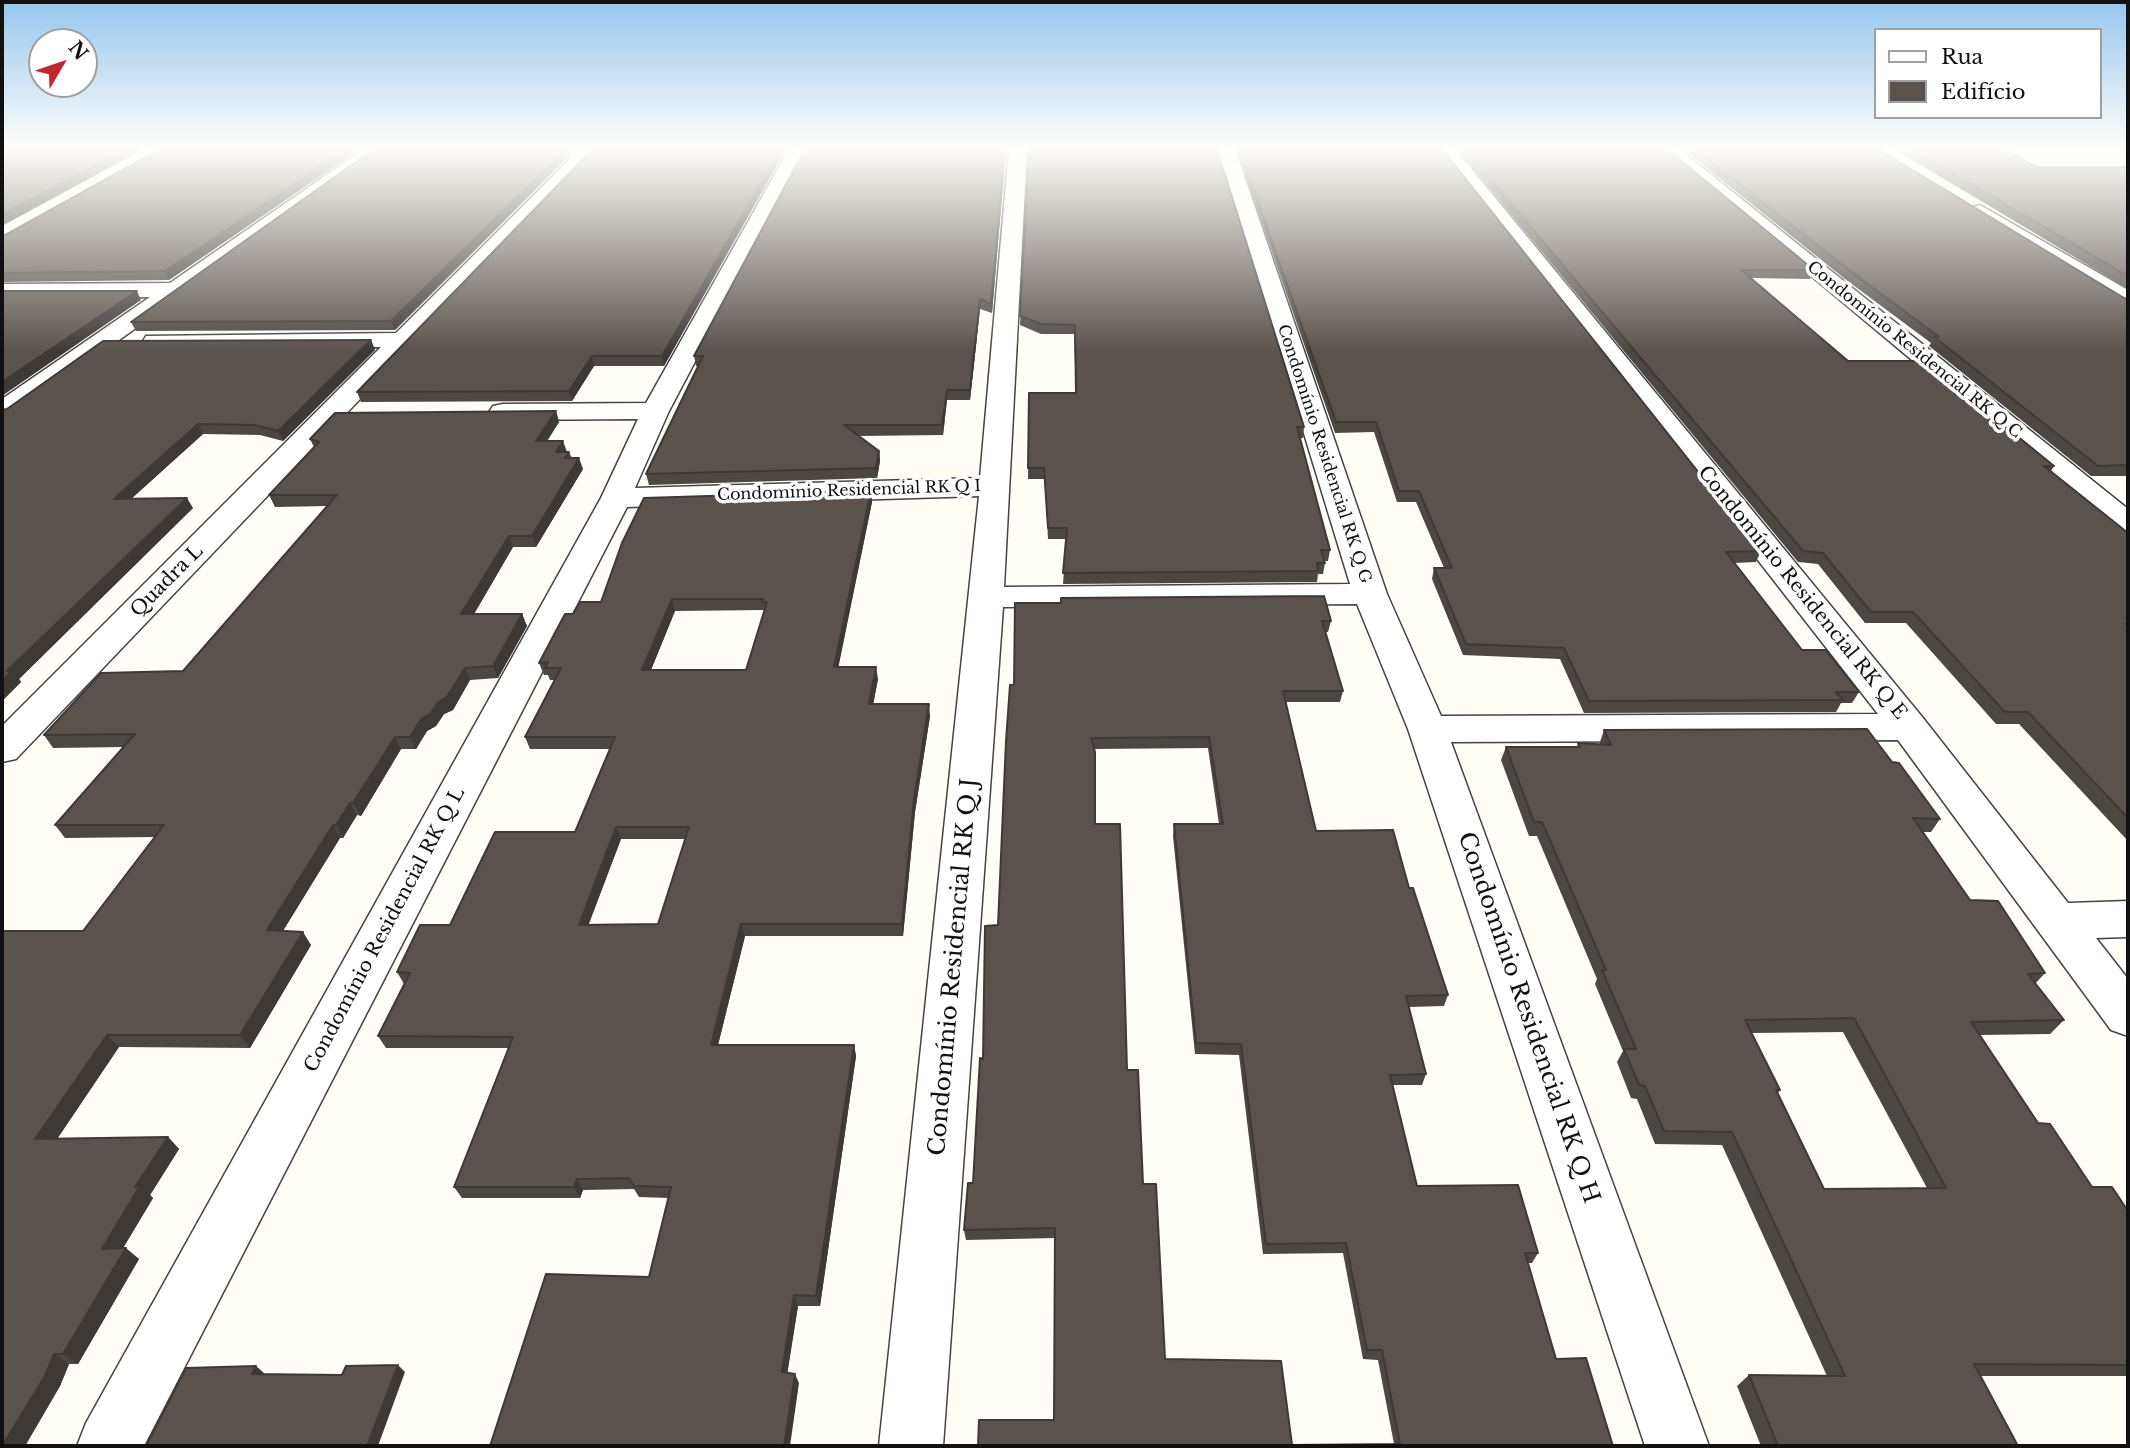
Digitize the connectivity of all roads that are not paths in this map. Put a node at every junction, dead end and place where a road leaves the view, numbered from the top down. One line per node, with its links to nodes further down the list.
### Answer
1 (278, 217): 9 (street)
2 (525, 217): 12 (street, Quadra L)
3 (761, 217): 15 (street, Condomínio Residencial RK Q L)
4 (1013, 217): 19 (street, Condomínio Residencial RK Q I)
5 (1248, 217): 22 (street, Condomínio Residencial RK Q G)
6 (1500, 217): 24 (street, Condomínio Residencial RK Q E)
7 (1751, 217): 21 (street, Condomínio Residencial RK Q C)
8 (1989, 217): 11 (street)
9 (172, 290): 10 (street); 13 (street)
10 (2, 291)
11 (2128, 300)
12 (405, 340): 13 (street); 17 (street, Quadra L)
13 (102, 341): 14 (street)
14 (2, 411)
15 (655, 411): 16 (street); 20 (street, Condomínio Residencial RK Q L)
16 (475, 412)
17 (333, 413): 18 (street); 26 (street, Quadra L)
18 (370, 413)
19 (995, 487): 20 (street, Condomínio Residencial RK Q I); 23 (street, Condomínio Residencial RK Q J)
20 (616, 498): 30 (street, Condomínio Residencial RK Q L)
21 (2128, 524)
22 (1370, 594): 23 (street, Condomínio Residencial RK Q G); 25 (street, Condomínio Residencial RK Q H)
23 (987, 597): 31 (street, Condomínio Residencial RK Q J)
24 (1909, 727): 25 (street, Condomínio Residencial RK Q E); 28 (street)
25 (1427, 729): 32 (street, Condomínio Residencial RK Q H)
26 (2, 749)
27 (2128, 919): 28 (street)
28 (2054, 921): 29 (street)
29 (2128, 1015)
30 (109, 1446)
31 (911, 1446)
32 (1677, 1446)

